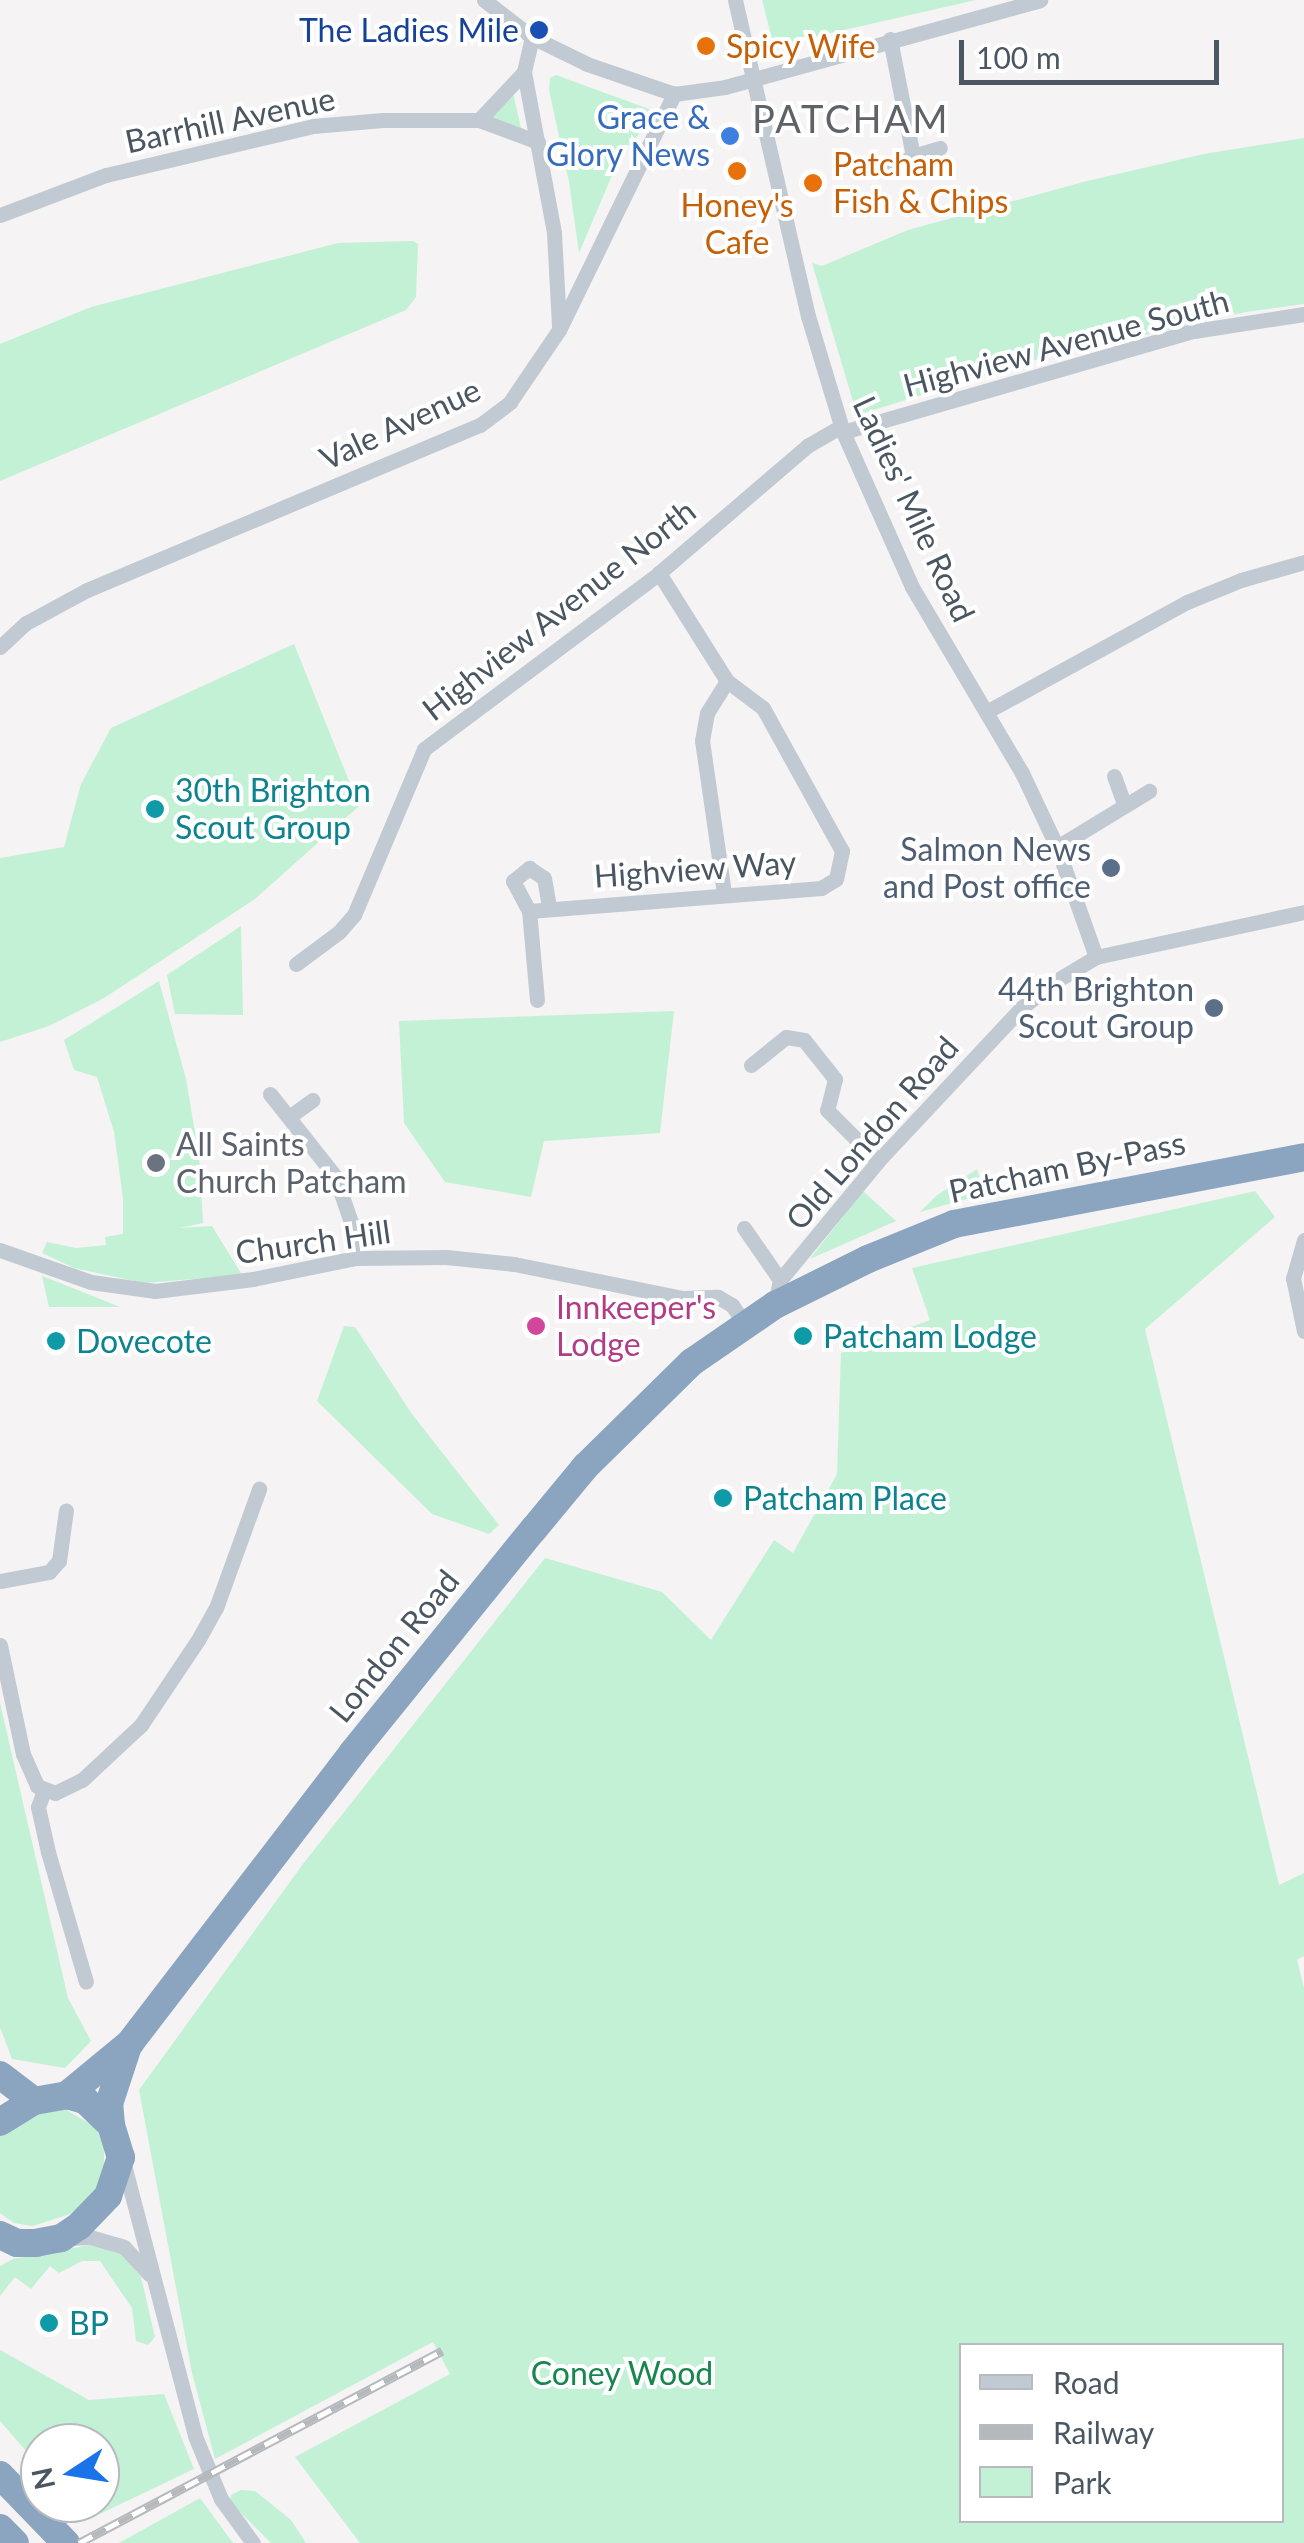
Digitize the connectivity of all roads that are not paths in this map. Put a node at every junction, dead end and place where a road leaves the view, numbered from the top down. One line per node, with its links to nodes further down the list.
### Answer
1 (484, 0): 4 (street)
2 (735, 0): 7 (street, Ladies' Mile Road)
3 (1040, 0): 5 (street)
4 (532, 37): 6 (street); 8 (street)
5 (890, 39): 7 (street); 12 (street)
6 (524, 72): 9 (street); 10 (street)
7 (752, 78): 8 (street); 17 (street, Ladies' Mile Road)
8 (674, 94): 16 (street, Vale Avenue)
9 (479, 120): 10 (street, Barrhill Avenue); 14 (street, Barrhill Avenue)
10 (538, 142): 16 (street)
11 (940, 148): 12 (street)
12 (914, 156): 13 (street)
13 (894, 166)
14 (0, 215)
15 (1304, 314): 17 (street, Highview Avenue South)
16 (559, 330): 20 (street, Vale Avenue)
17 (842, 429): 19 (street, Highview Avenue North); 22 (street, Ladies' Mile Road)
18 (1304, 562): 22 (street)
19 (659, 573): 21 (street, Highview Way); 31 (street, Highview Avenue North)
20 (0, 648)
21 (727, 681): 27 (street); 27 (street, Highview Way)
22 (986, 712): 26 (street, Ladies' Mile Road)
23 (1114, 776): 25 (street)
24 (1149, 791): 25 (street)
25 (1124, 804): 26 (street)
26 (1057, 847): 33 (street, Ladies' Mile Road)
27 (724, 893): 28 (street, Highview Way)
28 (549, 907): 29 (street, Highview Way); 29 (street, Highview Way)
29 (529, 911): 35 (street, Highview Way)
30 (1304, 912): 33 (street, Old London Road)
31 (339, 932): 32 (street); 34 (street, Highview Avenue North)
32 (351, 946)
33 (1096, 957): 42 (street, Old London Road)
34 (296, 964)
35 (537, 1000)
36 (752, 1065): 42 (street)
37 (270, 1094): 39 (street)
38 (312, 1100): 39 (street)
39 (289, 1117): 47 (street)
40 (1304, 1149): 43 (highway)
41 (1304, 1157): 43 (highway, Patcham By-Pass)
42 (878, 1161): 48 (street, Old London Road)
43 (1262, 1162): 48 (highway, Patcham By-Pass)
44 (744, 1228): 48 (street)
45 (1304, 1240): 50 (street)
46 (0, 1250): 47 (street, Church Hill)
47 (356, 1258): 49 (street, Church Hill)
48 (778, 1292): 49 (highway, Patcham By-Pass)
49 (744, 1323): 57 (highway, London Road)
50 (1304, 1331)
51 (259, 1489): 55 (street)
52 (66, 1510): 53 (street)
53 (0, 1581)
54 (0, 1645): 55 (street)
55 (44, 1790): 56 (street)
56 (86, 1982)
57 (130, 2043): 59 (highway, London Road); 62 (highway, London Road)
58 (0, 2075): 60 (highway)
59 (67, 2095): 60 (highway); 62 (highway)
60 (34, 2101): 61 (highway)
61 (0, 2122)
62 (111, 2125): 63 (highway)
63 (121, 2157): 64 (highway); 66 (street)
64 (61, 2238): 65 (highway); 66 (street)
65 (6, 2243)
66 (154, 2281): 73 (street)
67 (0, 2452): 69 (highway)
68 (0, 2475): 70 (highway)
69 (20, 2490)
70 (20, 2494)
71 (0, 2528): 72 (highway)
72 (14, 2543)
73 (253, 2543)

